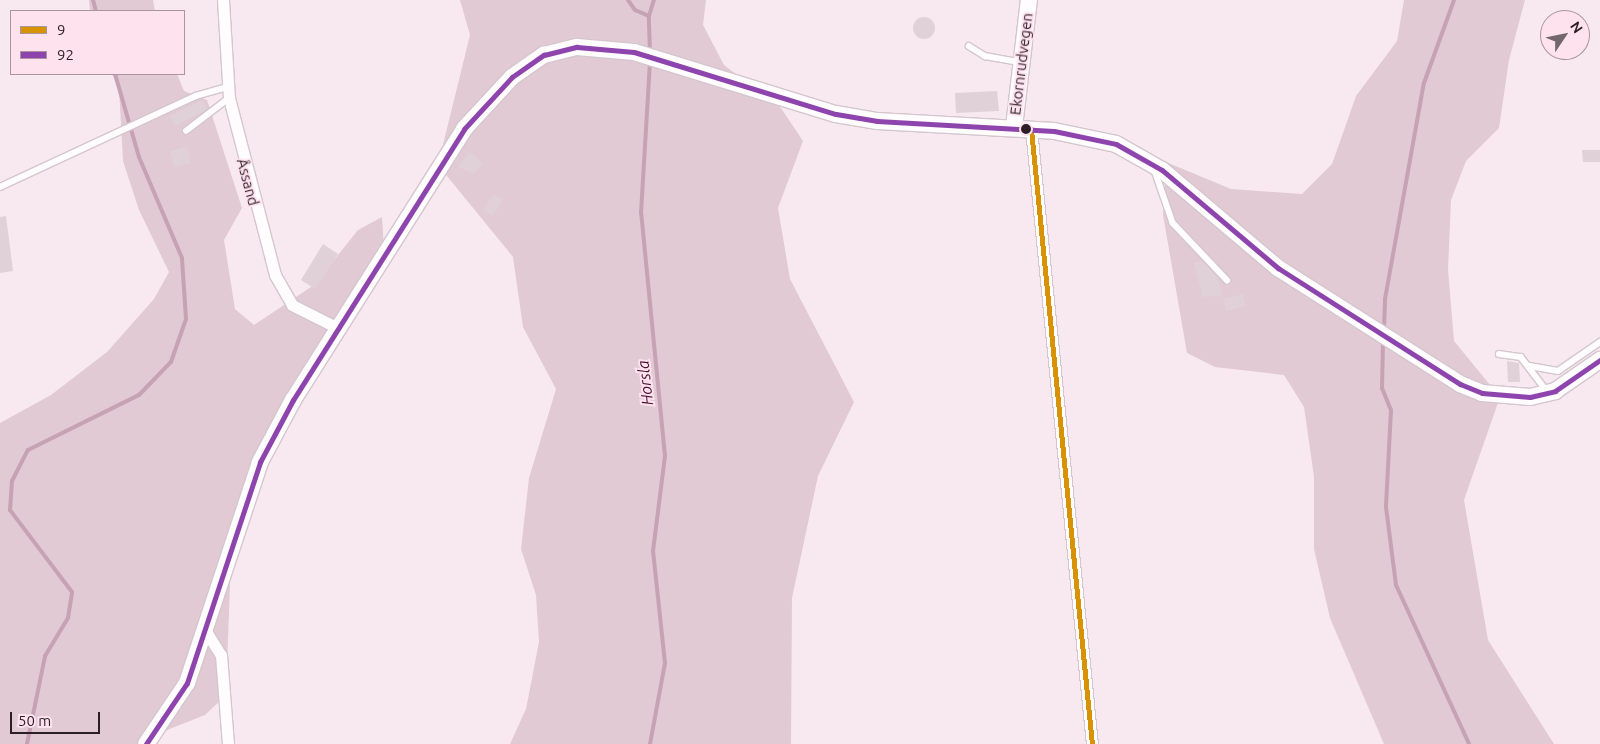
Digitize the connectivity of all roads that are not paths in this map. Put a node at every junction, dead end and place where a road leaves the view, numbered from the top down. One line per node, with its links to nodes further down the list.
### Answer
1 (223, 0): 5 (street, Åssand)
2 (1029, 0): 4 (main road, Ekornrudvegen)
3 (969, 46): 4 (lane)
4 (1020, 62): 6 (main road, Ekornrudvegen)
5 (228, 93): 8 (lane); 10 (lane); 12 (street, Åssand)
6 (1014, 128): 7 (main road); 12 (main road)
7 (1031, 129): 9 (main road); 21 (street)
8 (186, 131)
9 (1153, 164): 11 (lane); 17 (main road)
10 (0, 187)
11 (1226, 280)
12 (338, 328): 18 (main road)
13 (1600, 342): 16 (lane)
14 (1499, 354): 16 (lane)
15 (1600, 360): 17 (main road)
16 (1530, 366): 17 (lane)
17 (1548, 392)
18 (207, 633): 19 (main road); 20 (street)
19 (146, 744)
20 (228, 744)
21 (1092, 744)

